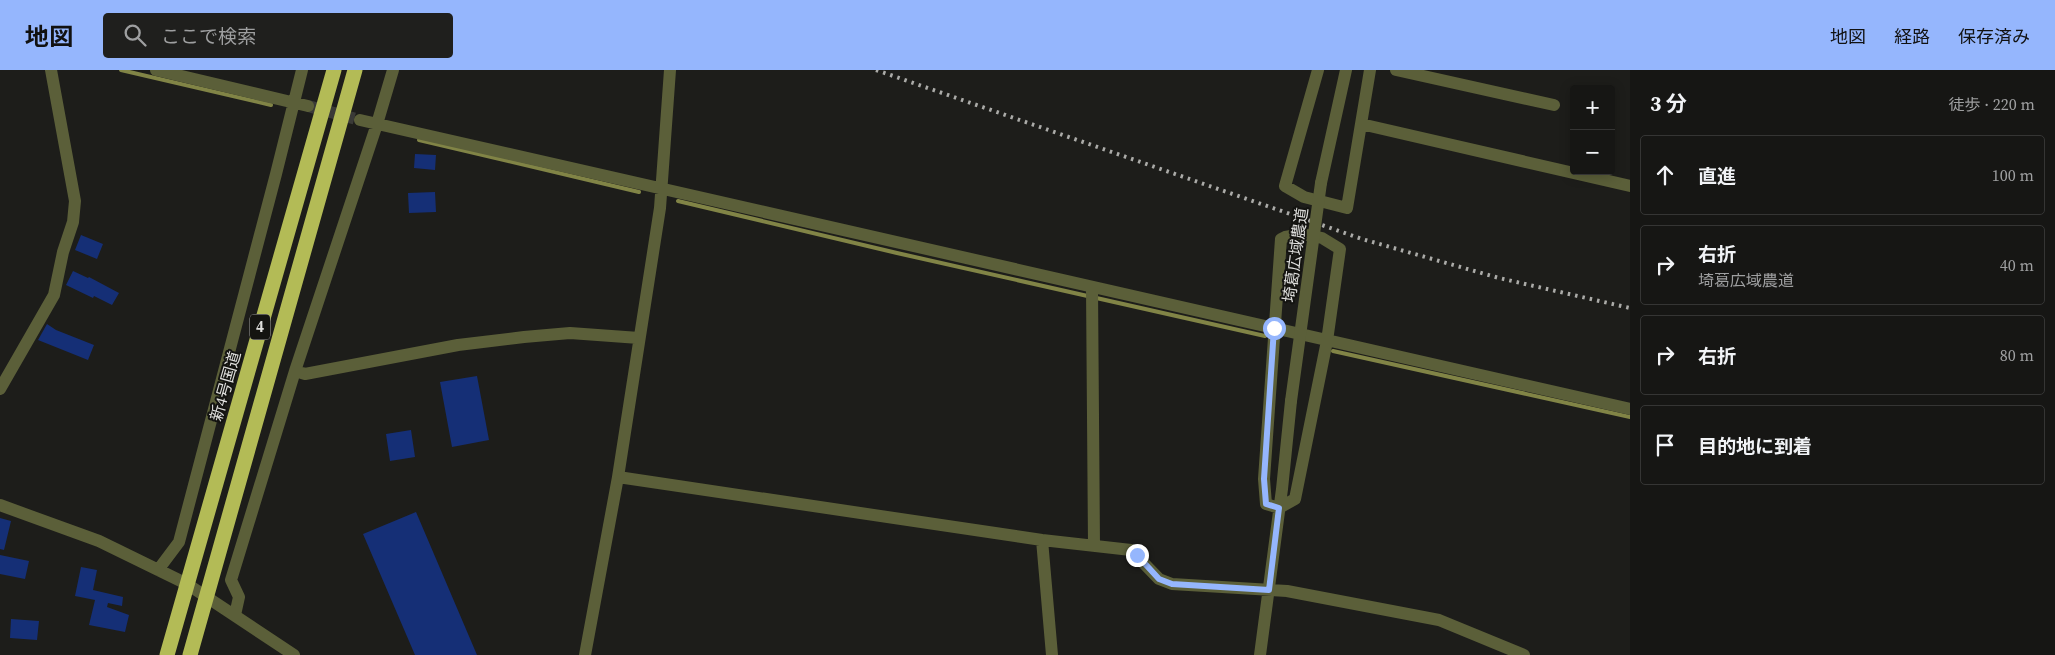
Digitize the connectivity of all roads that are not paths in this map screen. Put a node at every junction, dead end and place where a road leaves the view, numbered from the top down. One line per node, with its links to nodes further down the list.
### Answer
1 (51, 70): 25 (street)
2 (156, 70): 12 (street)
3 (302, 70): 12 (street)
4 (334, 70): 33 (highway, 新4号国道 / 4)
5 (355, 70): 35 (highway, 4)
6 (393, 70): 16 (street)
7 (670, 70): 19 (street)
8 (1318, 70): 17 (street)
9 (1346, 70): 29 (street, 埼葛広域農道, bridge)
10 (1370, 70): 17 (street)
11 (1396, 70): 13 (street)
12 (294, 102): 14 (street); 32 (street)
13 (1554, 105)
14 (308, 106)
15 (360, 120): 16 (street)
16 (377, 124): 19 (street); 24 (street)
17 (1361, 124): 18 (street)
18 (1630, 186)
19 (662, 190): 20 (street); 22 (street)
20 (1092, 288): 21 (street); 31 (street)
21 (1274, 328): 23 (street); 23 (street); 29 (street)
22 (640, 338): 24 (street); 27 (street)
23 (1327, 340): 26 (street); 29 (street)
24 (295, 371): 36 (street)
25 (0, 389)
26 (1630, 409)
27 (618, 477): 30 (street); 40 (street)
28 (0, 505): 32 (street)
29 (1279, 508): 34 (street, 埼葛広域農道)
30 (1042, 540): 31 (street); 41 (street)
31 (1094, 546): 34 (street)
32 (158, 570): 33 (street)
33 (186, 584): 35 (street); 37 (highway, 新4号国道 / 4)
34 (1269, 590): 42 (street, 埼葛広域農道); 43 (street)
35 (207, 597): 36 (street); 38 (highway, 4)
36 (235, 614): 39 (street)
37 (167, 655)
38 (190, 655)
39 (294, 655)
40 (585, 655)
41 (1052, 655)
42 (1260, 655)
43 (1524, 655)

